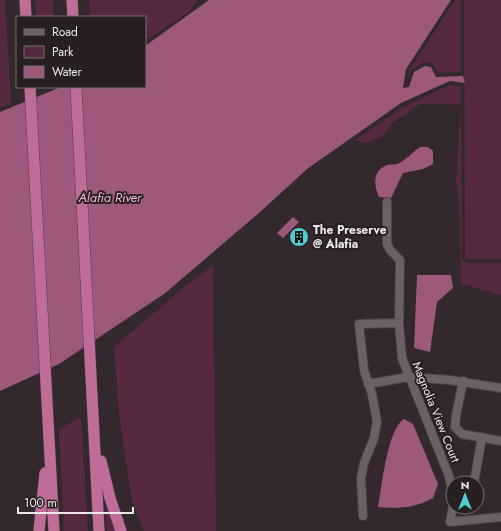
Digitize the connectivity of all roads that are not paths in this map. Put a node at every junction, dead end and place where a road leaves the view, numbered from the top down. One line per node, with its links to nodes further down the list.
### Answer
1 (25, 0): 3 (highway)
2 (72, 0): 4 (highway)
3 (26, 16)
4 (73, 16)
5 (30, 88): 15 (highway)
6 (76, 88): 13 (highway)
7 (387, 202): 8 (street, Magnolia View Court)
8 (399, 323): 9 (street, Magnolia View Court); 11 (street)
9 (408, 377): 10 (street); 11 (street); 17 (street, Magnolia View Court)
10 (463, 381): 12 (street); 14 (street)
11 (368, 384): 20 (street)
12 (501, 388)
13 (95, 437): 24 (highway); 25 (highway)
14 (482, 437): 16 (street); 18 (street)
15 (48, 441): 22 (highway); 23 (highway)
16 (501, 441)
17 (449, 475)
18 (475, 475)
19 (451, 515): 21 (street)
20 (363, 516)
21 (501, 517)
22 (39, 531)
23 (54, 531)
24 (99, 531)
25 (121, 531)

